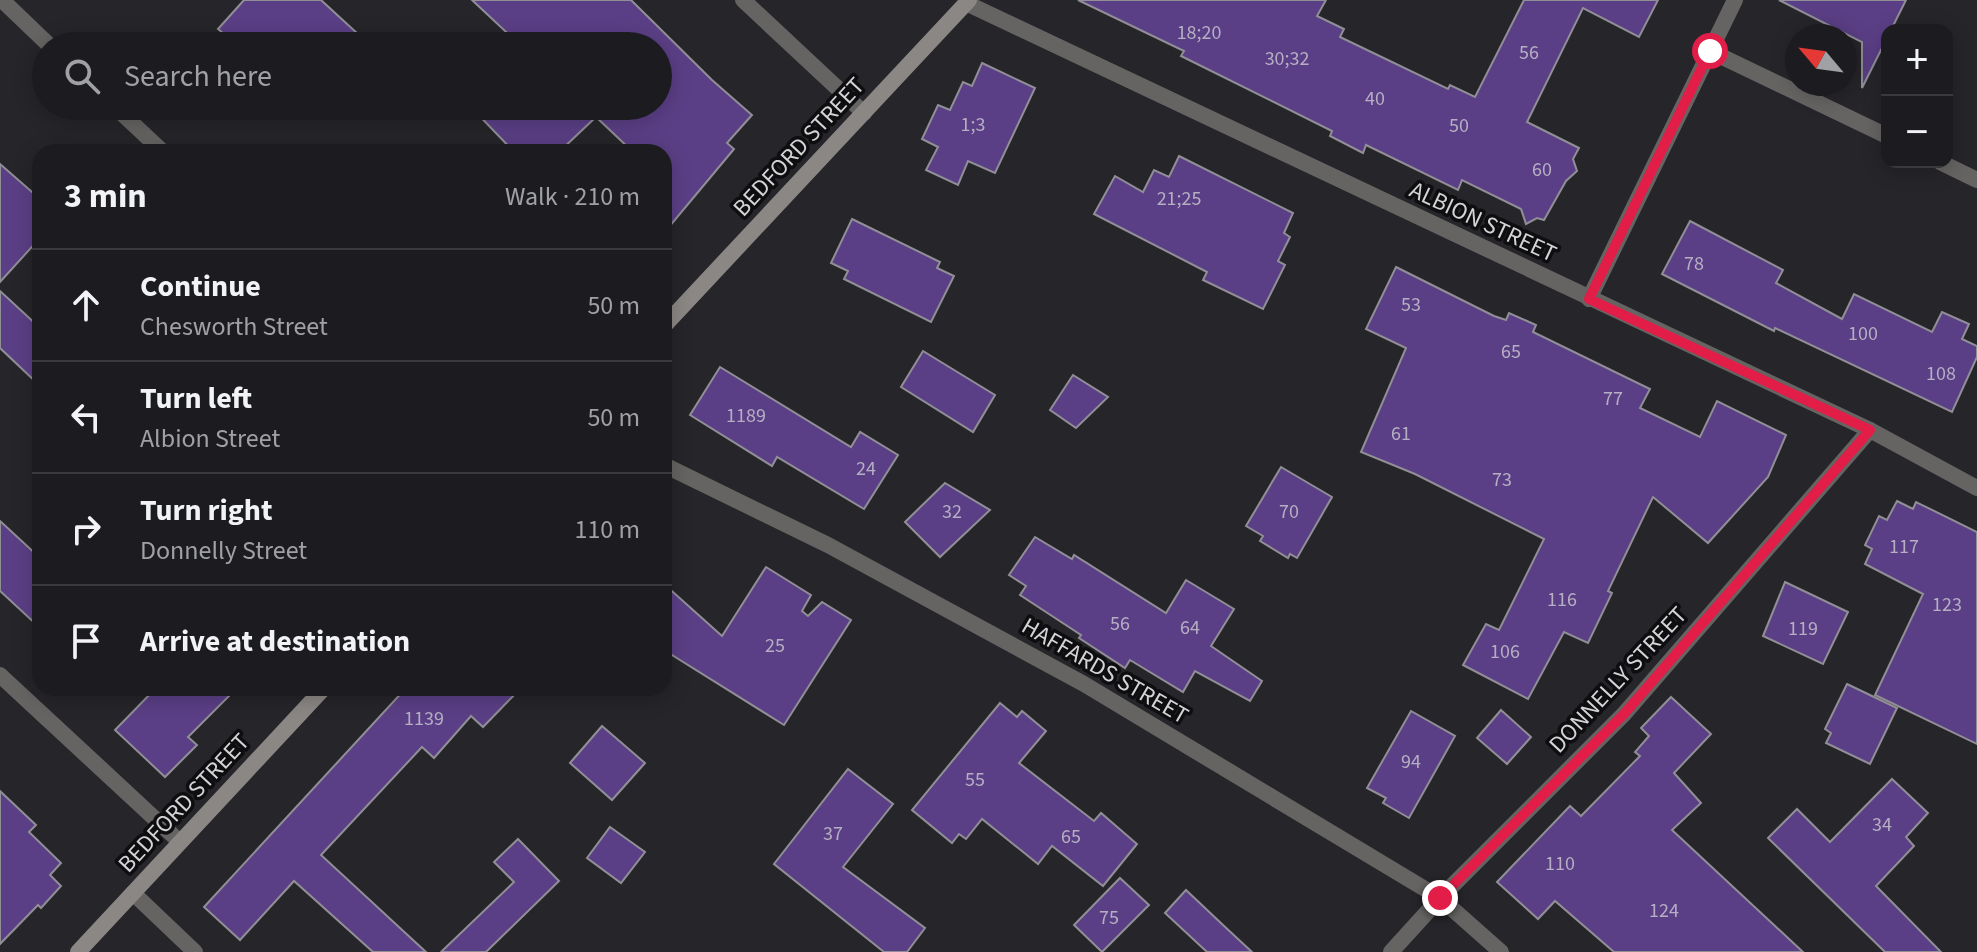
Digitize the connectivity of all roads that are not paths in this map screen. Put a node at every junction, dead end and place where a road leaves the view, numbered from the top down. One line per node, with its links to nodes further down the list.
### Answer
1 (743, 0): 7 (street)
2 (1735, 0): 6 (street)
3 (2, 1): 5 (street)
4 (968, 1): 7 (main road, BEDFORD STREET); 13 (street, ALBION STREET)
5 (35, 32)
6 (1710, 51): 9 (street); 13 (street)
7 (864, 113): 14 (main road, BEDFORD STREET)
8 (129, 120): 10 (street)
9 (1881, 133)
10 (154, 144)
11 (1952, 168): 12 (street)
12 (1977, 180)
13 (1589, 299): 15 (street, ALBION STREET)
14 (672, 317)
15 (1870, 430): 17 (street, ALBION STREET); 22 (street, DONNELLY STREET)
16 (672, 469): 22 (street, HAFFARDS STREET)
17 (1977, 488)
18 (0, 675): 20 (street)
19 (317, 696): 20 (main road, BEDFORD STREET)
20 (180, 842): 21 (main road, BEDFORD STREET)
21 (133, 893): 23 (main road, BEDFORD STREET); 24 (street)
22 (1440, 898): 25 (street, DONNELLY STREET); 26 (street, HAFFARDS STREET)
23 (78, 952)
24 (195, 952)
25 (1391, 952)
26 (1501, 952)

